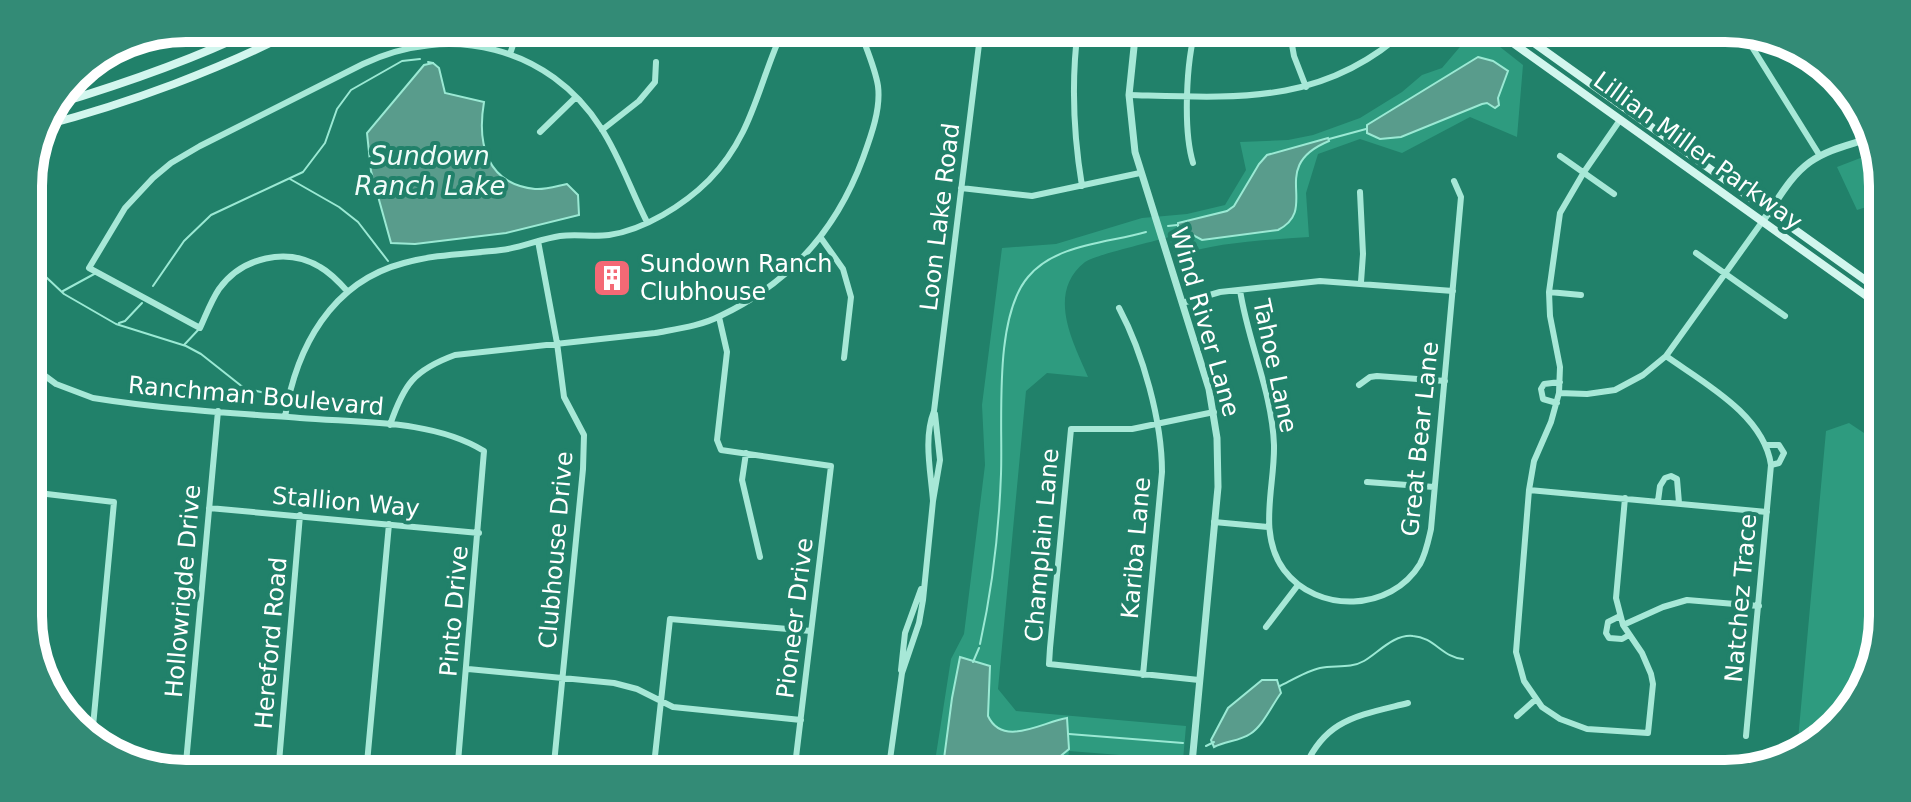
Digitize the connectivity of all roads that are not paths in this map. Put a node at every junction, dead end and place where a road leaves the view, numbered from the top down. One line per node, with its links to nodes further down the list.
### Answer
1 (226, 42): 21 (main road)
2 (269, 42): 23 (main road)
3 (514, 42): 15 (street)
4 (779, 42): 38 (street)
5 (864, 42): 40 (street)
6 (979, 42): 34 (street, Loon Lake Road)
7 (1076, 42): 33 (street)
8 (1135, 42): 18 (street, Wind River Lane)
9 (1193, 42): 19 (street)
10 (1292, 42): 17 (street)
11 (1390, 42): 17 (street)
12 (1511, 42): 22 (main road, Lillian Miller Parkway)
13 (1533, 42): 37 (main road, Lillian Miller Parkway)
14 (1750, 45): 28 (street)
15 (510, 54): 20 (street); 48 (street)
16 (656, 62): 24 (street)
17 (1306, 87): 19 (street)
18 (1129, 95): 19 (street); 31 (street, Wind River Lane)
19 (1189, 96): 29 (street)
20 (576, 97): 24 (street); 25 (street)
21 (71, 100)
22 (1620, 120): 30 (street); 39 (main road, Lillian Miller Parkway)
23 (57, 121)
24 (602, 130): 38 (street)
25 (540, 132)
26 (1862, 141): 28 (street)
27 (1560, 156): 30 (street)
28 (1820, 156): 37 (street)
29 (1193, 163)
30 (1584, 172): 36 (street); 49 (street)
31 (1140, 173): 33 (street); 52 (street, Wind River Lane)
32 (1454, 181): 47 (street, Great Bear Lane)
33 (1082, 186): 34 (street)
34 (961, 188): 114 (street, Loon Lake Road)
35 (1360, 192): 44 (street)
36 (1614, 194)
37 (1771, 211): 39 (street); 45 (main road, Lillian Miller Parkway)
38 (647, 222): 41 (street)
39 (1762, 222): 43 (street); 51 (main road, Lillian Miller Parkway)
40 (821, 238): 55 (street); 58 (street)
41 (538, 241): 48 (street); 56 (street, Clubhouse Drive)
42 (1696, 253): 43 (street)
43 (1724, 273): 54 (street); 57 (street)
44 (1361, 282): 46 (street); 47 (street)
45 (1869, 283)
46 (1240, 290): 52 (street); 86 (street, Tahoe Lane)
47 (1453, 291): 60 (street, Great Bear Lane)
48 (348, 292): 67 (street)
49 (1549, 292): 50 (street); 61 (street)
50 (1581, 295)
51 (1869, 298)
52 (1182, 303): 66 (street, Wind River Lane)
53 (1119, 308): 68 (street, Kariba Lane)
54 (1785, 316)
55 (719, 317): 56 (street); 72 (street)
56 (557, 343): 69 (street); 98 (street, Clubhouse Drive)
57 (1666, 356): 63 (street); 70 (street, Natchez Trace)
58 (844, 358)
59 (42, 374): 65 (street, Ranchman Boulevard)
60 (1445, 381): 62 (street); 75 (street, Great Bear Lane)
61 (1560, 382): 63 (street); 64 (street)
62 (1359, 385)
63 (1559, 393): 64 (street)
64 (1557, 403): 76 (street)
65 (218, 411): 67 (street, Ranchman Boulevard); 81 (street, Hollowrigde Drive)
66 (1214, 412): 68 (street, Champlain Lane); 84 (street, Wind River Lane)
67 (285, 417): 69 (street, Ranchman Boulevard)
68 (1158, 424): 97 (street, Kariba Lane); 97 (street, Champlain Lane)
69 (390, 425): 71 (street, Ranchman Boulevard)
70 (1767, 445): 73 (street, Natchez Trace); 73 (street, Natchez Trace)
71 (484, 451): 87 (street, Pinto Drive)
72 (746, 453): 88 (street); 94 (street, Pioneer Drive)
73 (1771, 465): 82 (street, Natchez Trace)
74 (1367, 482): 75 (street)
75 (1434, 487): 89 (street, Great Bear Lane)
76 (1529, 490): 78 (street); 100 (street)
77 (42, 493): 105 (street)
78 (1625, 498): 79 (street); 91 (street)
79 (1658, 501): 80 (street); 80 (street)
80 (1679, 503): 82 (street)
81 (209, 508): 83 (street, Stallion Way); 107 (street, Hollowrigde Drive)
82 (1767, 512): 90 (street, Natchez Trace)
83 (300, 515): 85 (street, Stallion Way); 108 (street, Hereford Road)
84 (1214, 522): 86 (street); 99 (street, Wind River Lane)
85 (389, 524): 87 (street, Stallion Way); 109 (street)
86 (1268, 527): 89 (street, Tahoe Lane)
87 (479, 533): 96 (street, Pinto Drive)
88 (760, 557)
89 (1298, 585): 93 (street)
90 (1759, 606): 92 (street); 106 (street, Natchez Trace)
91 (1620, 616): 92 (street); 95 (street)
92 (1623, 625): 95 (street)
93 (1266, 627)
94 (811, 631): 101 (street); 104 (street, Pioneer Drive)
95 (1629, 635): 100 (street)
96 (468, 669): 98 (street); 110 (street, Pinto Drive)
97 (1143, 675): 99 (street)
98 (563, 677): 101 (street); 111 (street, Clubhouse Drive)
99 (1199, 680): 115 (street, Wind River Lane)
100 (1536, 699): 103 (street)
101 (660, 701): 104 (street); 112 (street)
102 (1408, 703): 116 (street)
103 (1517, 716)
104 (801, 720): 113 (street, Pioneer Drive)
105 (93, 726)
106 (1746, 736)
107 (186, 760)
108 (279, 760)
109 (367, 760)
110 (458, 760)
111 (554, 760)
112 (654, 760)
113 (796, 760)
114 (890, 760)
115 (1192, 760)
116 (1307, 760)

